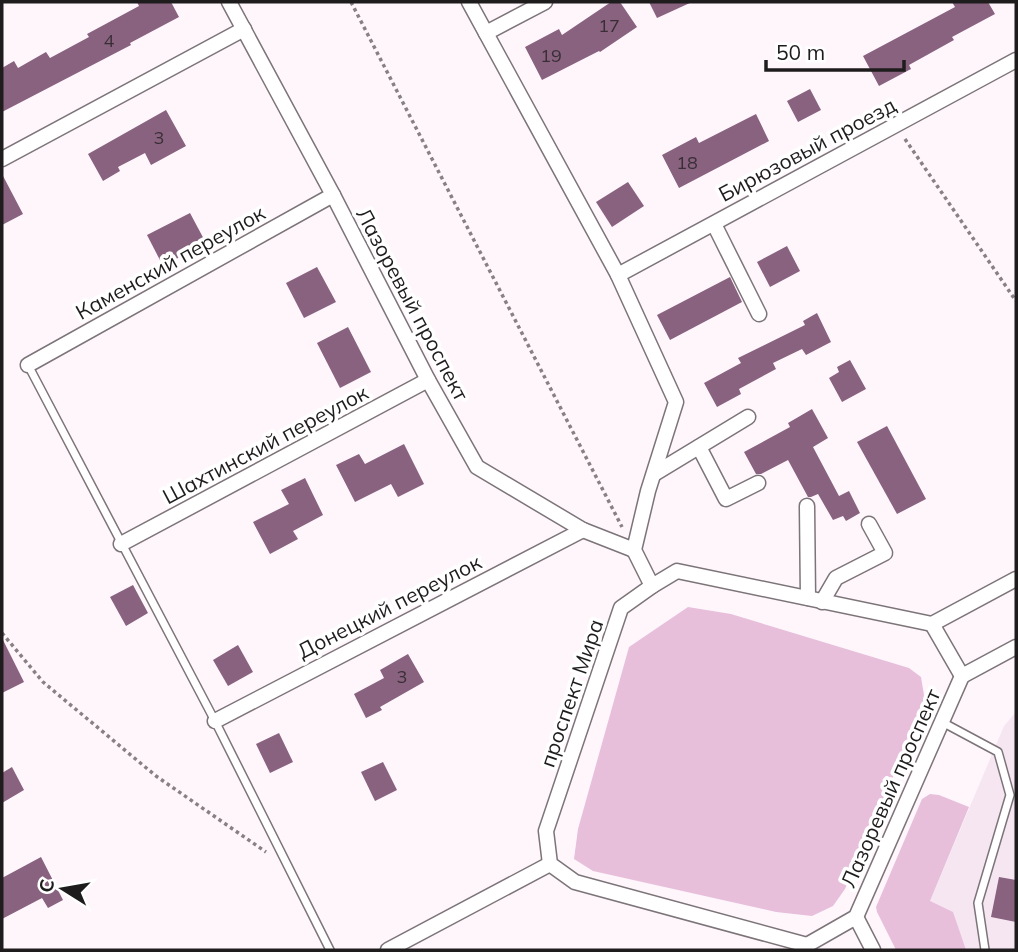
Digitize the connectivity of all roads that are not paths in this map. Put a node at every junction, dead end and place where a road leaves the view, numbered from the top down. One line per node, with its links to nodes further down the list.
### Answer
1 (229, 2): 4 (street, Лазоревый проспект)
2 (469, 2): 5 (street)
3 (545, 2): 5 (street)
4 (244, 29): 7 (street); 8 (street, Лазоревый проспект)
5 (486, 33): 10 (street)
6 (1016, 60): 9 (street, Бирюзовый проезд)
7 (2, 159)
8 (333, 195): 12 (street, Каменский переулок); 13 (street, Лазоревый проспект)
9 (714, 223): 10 (street, Бирюзовый проезд); 11 (street)
10 (618, 275): 16 (street)
11 (759, 314)
12 (28, 365): 21 (lane)
13 (428, 380): 20 (street, Лазоревый проспект); 21 (street, Шахтинский переулок)
14 (748, 417): 15 (street)
15 (699, 447): 16 (street); 17 (street)
16 (654, 474): 22 (street)
17 (758, 483)
18 (807, 506): 25 (street)
19 (869, 524): 25 (street)
20 (583, 530): 22 (street, Лазоревый проспект); 29 (street, Донецкий переулок)
21 (121, 544): 29 (lane)
22 (634, 550): 24 (street)
23 (1016, 579): 26 (street)
24 (652, 586): 25 (street, проспект Мира); 31 (street, проспект Мира)
25 (815, 600): 26 (street, проспект Мира)
26 (932, 624): 28 (street)
27 (1016, 647): 28 (street)
28 (962, 676): 30 (street, Лазоревый проспект)
29 (215, 721): 34 (lane)
30 (942, 722): 32 (street, Лазоревый проспект); 37 (lane)
31 (550, 864): 33 (street); 35 (street)
32 (856, 917): 33 (street, Лазоревый проспект); 36 (street, Лазоревый проспект)
33 (808, 948)
34 (330, 950)
35 (388, 950)
36 (873, 950)
37 (985, 950)

